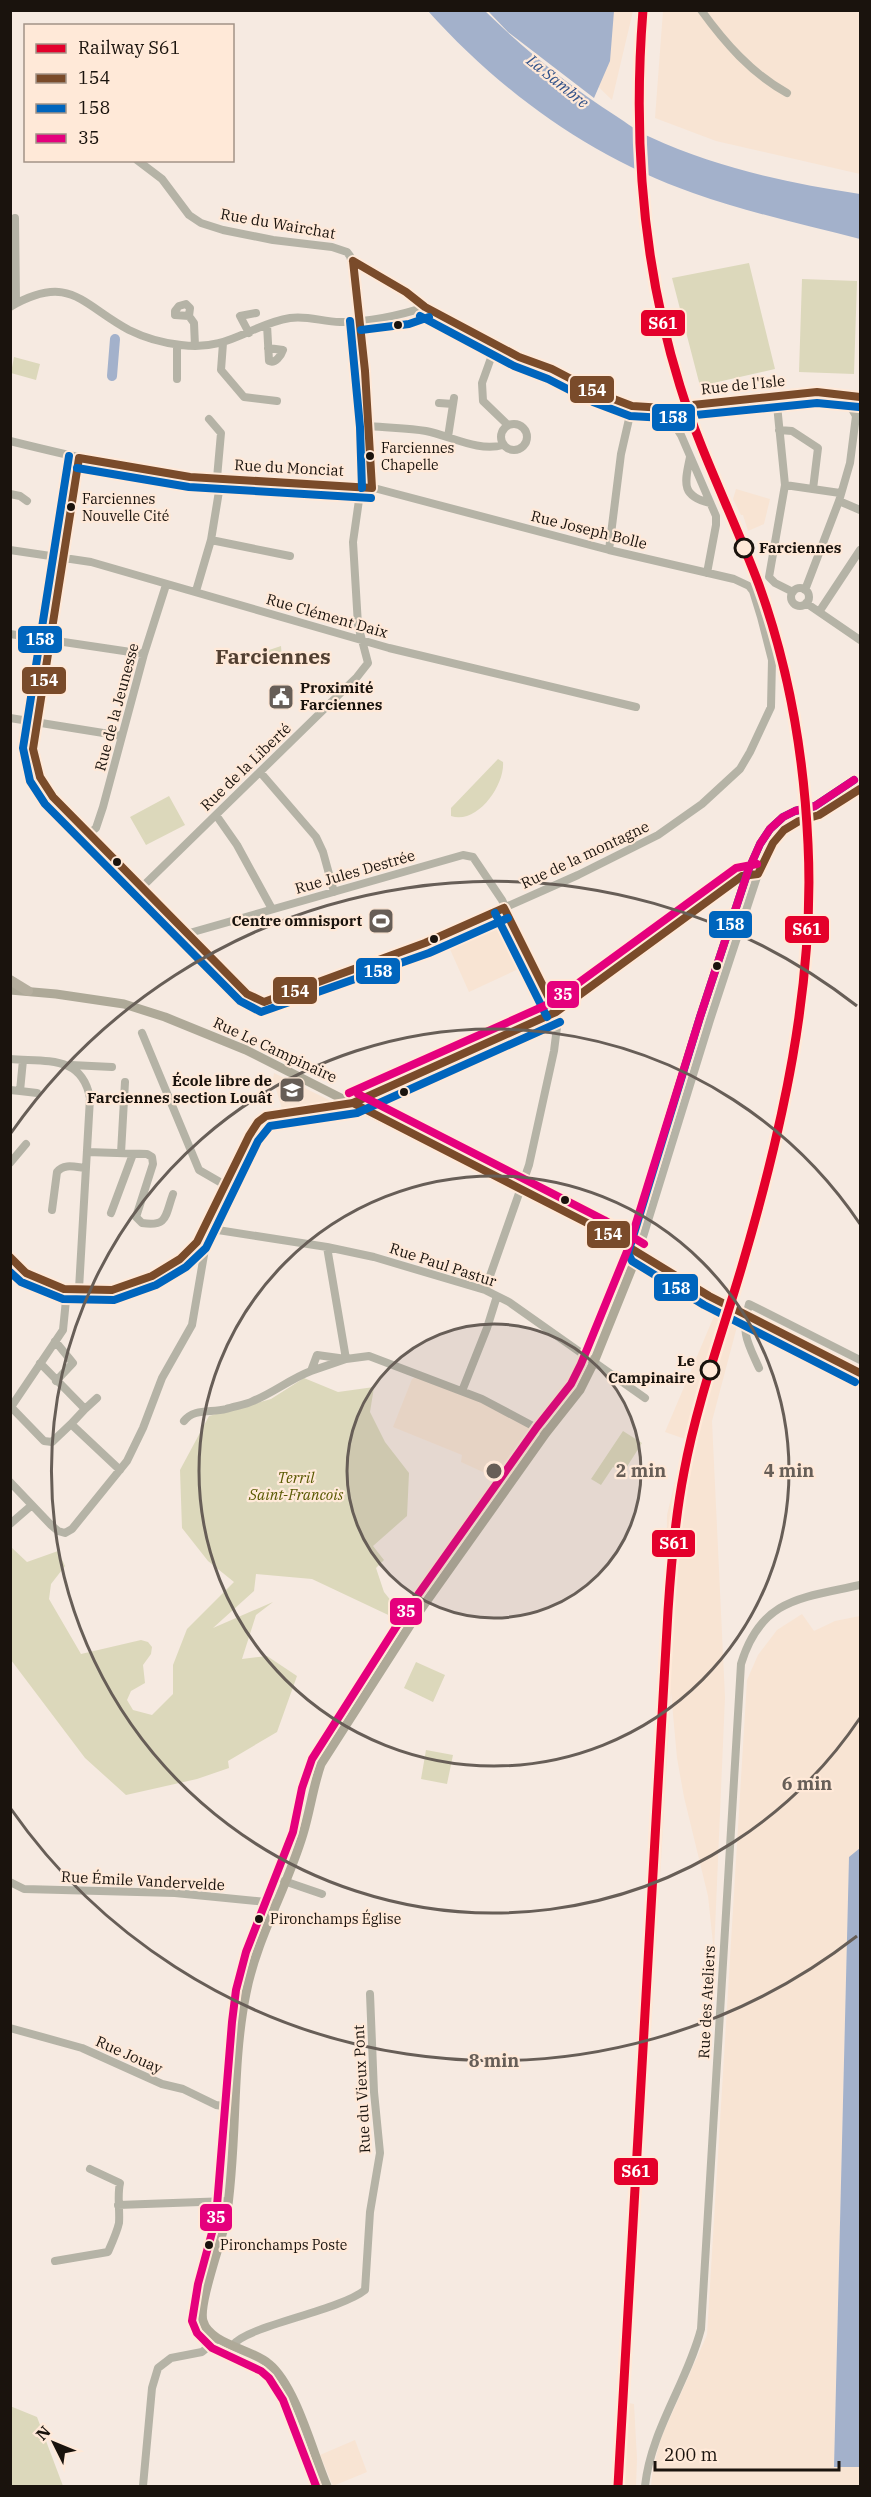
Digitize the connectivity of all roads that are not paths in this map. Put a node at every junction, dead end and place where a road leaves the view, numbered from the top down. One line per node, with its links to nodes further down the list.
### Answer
1 (701, 10): 2 (street)
2 (787, 93)
3 (140, 162): 5 (street, Rue du Wairchat)
4 (15, 218): 6 (street)
5 (352, 261): 7 (street, Rue du Wairchat); 10 (street)
6 (13, 305): 15 (street)
7 (425, 308): 10 (street); 14 (street, Rue du Wairchat)
8 (256, 313): 12 (street)
9 (189, 316): 16 (street)
10 (360, 320): 11 (street); 29 (street)
11 (267, 325): 12 (street); 17 (street)
12 (249, 333): 13 (street)
13 (223, 343): 16 (street); 22 (street)
14 (496, 344): 24 (street, Rue de l'Isle); 28 (street)
15 (177, 345): 16 (street); 18 (street)
16 (195, 346)
17 (268, 348)
18 (177, 379)
19 (776, 395): 20 (street, Rue de l'Isle); 25 (street, Rue de l'Isle); 30 (street)
20 (844, 395): 21 (street, Rue de l'Isle); 26 (street)
21 (861, 397)
22 (277, 401)
23 (439, 403): 31 (street)
24 (632, 406): 25 (street, Rue de l'Isle); 49 (street)
25 (664, 408): 34 (street)
26 (859, 414): 42 (street)
27 (209, 419): 36 (street, Rue du Monciat)
28 (508, 425): 33 (street); 33 (street)
29 (370, 426): 31 (street); 39 (street)
30 (779, 430): 37 (street); 40 (street)
31 (448, 437): 33 (street)
32 (10, 441): 35 (street, Rue du Monciat)
33 (503, 445)
34 (690, 455): 44 (street); 44 (street)
35 (79, 458): 36 (street, Rue du Monciat); 52 (street)
36 (219, 478): 38 (street, Rue du Monciat); 47 (street)
37 (785, 484): 40 (street); 57 (street)
38 (361, 486): 39 (street, Rue du Monciat); 62 (street)
39 (372, 488): 46 (street, Rue du Monciat)
40 (813, 489): 42 (street)
41 (10, 494): 43 (street)
42 (839, 497): 45 (street); 55 (street)
43 (27, 501)
44 (710, 502): 53 (street)
45 (861, 510)
46 (465, 512): 49 (street, Rue Joseph Bolle)
47 (211, 540): 51 (street); 56 (street)
48 (10, 550): 52 (street, Rue Clément Daix)
49 (609, 550): 53 (street, Rue Joseph Bolle)
50 (861, 550): 59 (street)
51 (290, 556)
52 (63, 558): 54 (street, Rue Clément Daix); 61 (street)
53 (707, 573): 78 (street, Rue de la montagne)
54 (166, 585): 56 (street, Rue Clément Daix); 65 (street, Rue de la Jeunesse)
55 (805, 590): 57 (street); 58 (street)
56 (196, 591): 62 (street, Rue Clément Daix)
57 (793, 592): 58 (street)
58 (806, 603): 59 (street)
59 (819, 612): 63 (street)
60 (10, 634): 61 (street)
61 (49, 640): 65 (street); 69 (street)
62 (361, 640): 64 (street, Rue Clément Daix); 66 (street)
63 (861, 640)
64 (389, 648): 66 (street, Rue de la Liberté); 67 (street, Rue Clément Daix)
65 (144, 654): 70 (street, Rue de la Jeunesse)
66 (368, 663): 71 (street, Rue de la Liberté)
67 (636, 707)
68 (10, 718): 69 (street)
69 (36, 722): 70 (street); 74 (street)
70 (122, 736): 74 (street, Rue de la Jeunesse)
71 (260, 772): 73 (street, Rue de la Liberté); 77 (street)
72 (861, 789): 75 (street)
73 (216, 815): 76 (street, Rue de la Liberté); 79 (street)
74 (89, 834): 76 (street)
75 (758, 874): 84 (street); 109 (street)
76 (141, 888): 80 (street)
77 (334, 892): 78 (street, Rue Jules Destrée); 79 (street, Rue Jules Destrée)
78 (504, 908): 80 (street); 84 (street)
79 (272, 909): 80 (street, Rue Jules Destrée)
80 (186, 934)
81 (10, 980): 83 (highway)
82 (10, 990): 83 (main road, Rue Le Campinaire)
83 (28, 991): 94 (main road, Rue Le Campinaire)
84 (556, 1012): 94 (street); 102 (street)
85 (142, 1033): 101 (street)
86 (10, 1059): 87 (street)
87 (23, 1060): 88 (street); 92 (street)
88 (70, 1065): 89 (street); 96 (street)
89 (112, 1067)
90 (125, 1082): 97 (street)
91 (10, 1090): 92 (street)
92 (20, 1091): 93 (street)
93 (37, 1093)
94 (353, 1103): 101 (street); 102 (main road, Rue Le Campinaire)
95 (26, 1144): 99 (street)
96 (87, 1152): 97 (street); 100 (street)
97 (121, 1154): 98 (street)
98 (133, 1154): 103 (street); 105 (street)
99 (10, 1163)
100 (86, 1168): 104 (street); 112 (street)
101 (225, 1185): 106 (street)
102 (521, 1189): 109 (main road, Rue Le Campinaire); 113 (street)
103 (173, 1194)
104 (52, 1210)
105 (111, 1213)
106 (205, 1228): 107 (street); 108 (street, Rue Paul Pastur)
107 (197, 1242): 112 (street); 132 (street)
108 (327, 1247): 113 (street, Rue Paul Pastur); 116 (street)
109 (638, 1253): 118 (main road); 122 (main road, Rue Le Campinaire)
110 (10, 1256): 111 (street)
111 (64, 1289): 112 (street); 115 (street)
112 (79, 1289)
113 (485, 1290): 114 (street, Rue Paul Pastur)
114 (497, 1296): 118 (street, Rue Paul Pastur); 124 (street)
115 (55, 1341): 119 (street); 123 (street)
116 (346, 1359): 121 (street); 121 (street); 124 (street)
117 (861, 1360): 120 (street)
118 (594, 1362): 126 (street, Rue Paul Pastur); 131 (main road)
119 (40, 1363): 123 (street); 127 (street)
120 (759, 1368)
121 (310, 1371): 129 (street)
122 (861, 1373)
123 (56, 1381): 128 (street)
124 (462, 1391): 131 (street)
125 (97, 1398): 128 (street)
126 (645, 1398)
127 (11, 1407): 130 (street)
128 (85, 1409): 130 (street)
129 (184, 1421)
130 (71, 1424): 132 (street)
131 (546, 1432): 137 (main road)
132 (120, 1470): 134 (street)
133 (10, 1482): 134 (street)
134 (32, 1505): 135 (street)
135 (10, 1524)
136 (861, 1585): 152 (street, Rue des Ateliers)
137 (284, 1881): 139 (street); 140 (main road)
138 (10, 1882): 140 (street, Rue Émile Vandervelde)
139 (322, 1894)
140 (276, 1903): 143 (main road)
141 (370, 1994): 149 (street, Rue du Vieux Pont)
142 (10, 2028): 143 (street, Rue Jouay)
143 (235, 2108): 145 (main road)
144 (90, 2169): 146 (street)
145 (228, 2201): 146 (street); 148 (main road)
146 (117, 2205): 147 (street)
147 (55, 2261)
148 (218, 2339): 149 (main road); 150 (street)
149 (233, 2345): 151 (main road)
150 (143, 2487)
151 (327, 2487)
152 (645, 2487)

